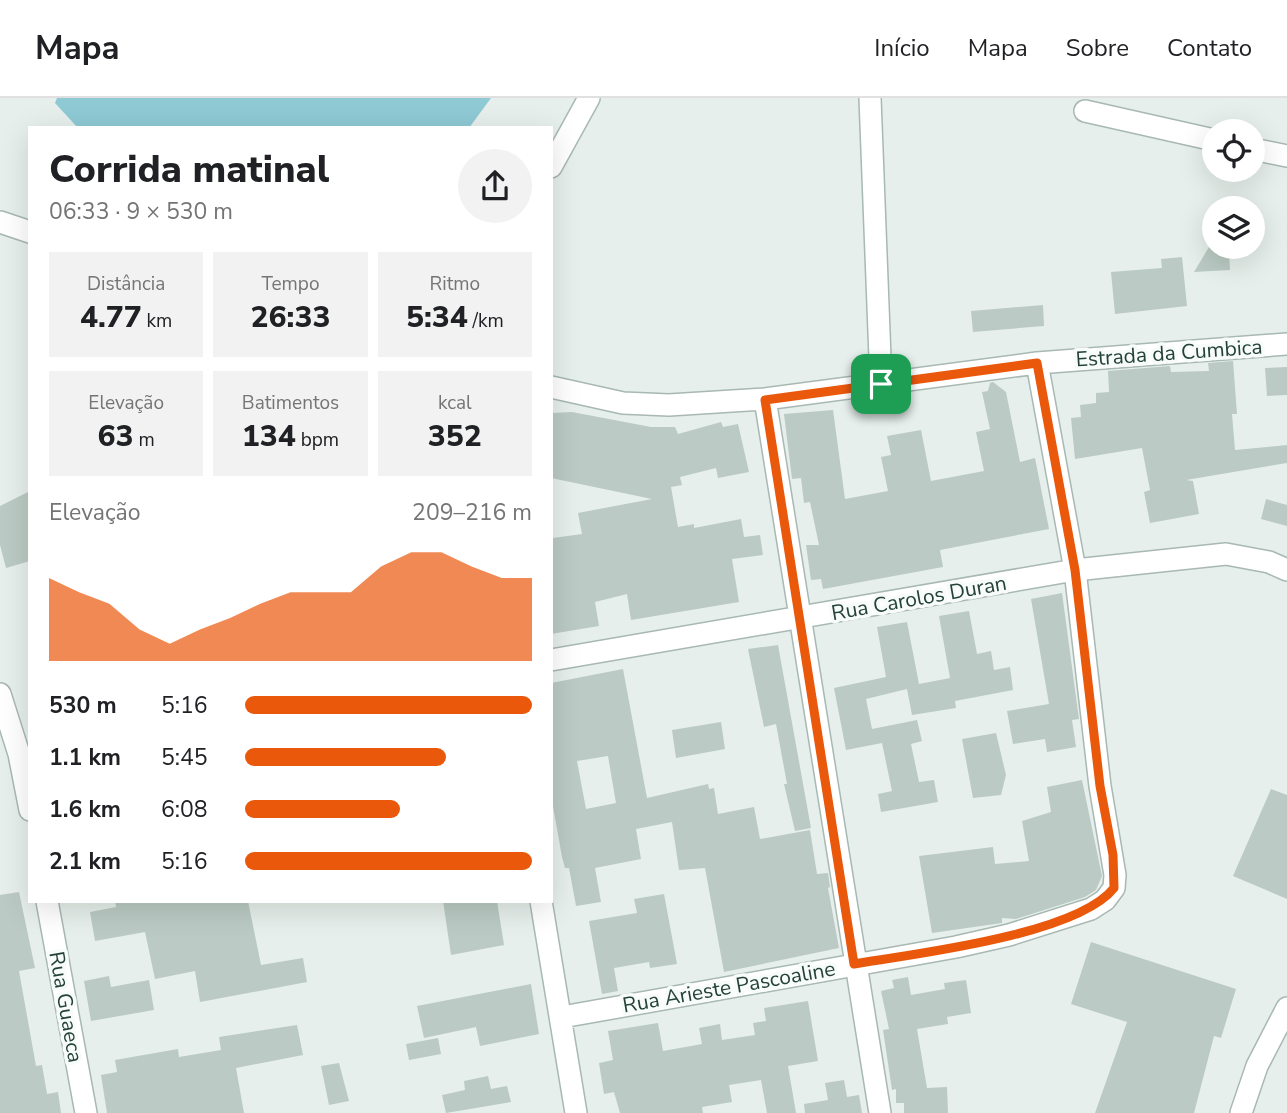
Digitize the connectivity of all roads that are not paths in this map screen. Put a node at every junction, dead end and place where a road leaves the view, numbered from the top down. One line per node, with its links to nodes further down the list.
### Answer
1 (589, 98): 7 (street)
2 (870, 98): 12 (street)
3 (1085, 111): 4 (street)
4 (1202, 137)
5 (1265, 151): 6 (street)
6 (1287, 156)
7 (553, 163)
8 (0, 222): 9 (street)
9 (28, 231)
10 (1287, 344): 11 (street, Estrada da Cumbica)
11 (1037, 363): 12 (street, Estrada da Cumbica); 15 (street, Rua Arieste Pascoaline)
12 (881, 384): 14 (street, Estrada da Cumbica)
13 (553, 387): 14 (street, Estrada da Cumbica)
14 (765, 400): 17 (street)
15 (1075, 570): 16 (street, Rua Carolos Duran); 17 (street, Rua Carolos Duran); 24 (street, Rua Arieste Pascoaline)
16 (1287, 570)
17 (798, 620): 18 (street, Rua Carolos Duran); 24 (street)
18 (553, 660)
19 (0, 694): 20 (street)
20 (16, 754): 21 (street)
21 (28, 802)
22 (47, 903): 27 (street, Rua Guaeca)
23 (541, 903): 26 (street)
24 (854, 964): 26 (street, Rua Arieste Pascoaline); 29 (street)
25 (1287, 1008): 30 (street)
26 (562, 1017): 28 (street)
27 (86, 1113)
28 (576, 1113)
29 (880, 1113)
30 (1241, 1113)

